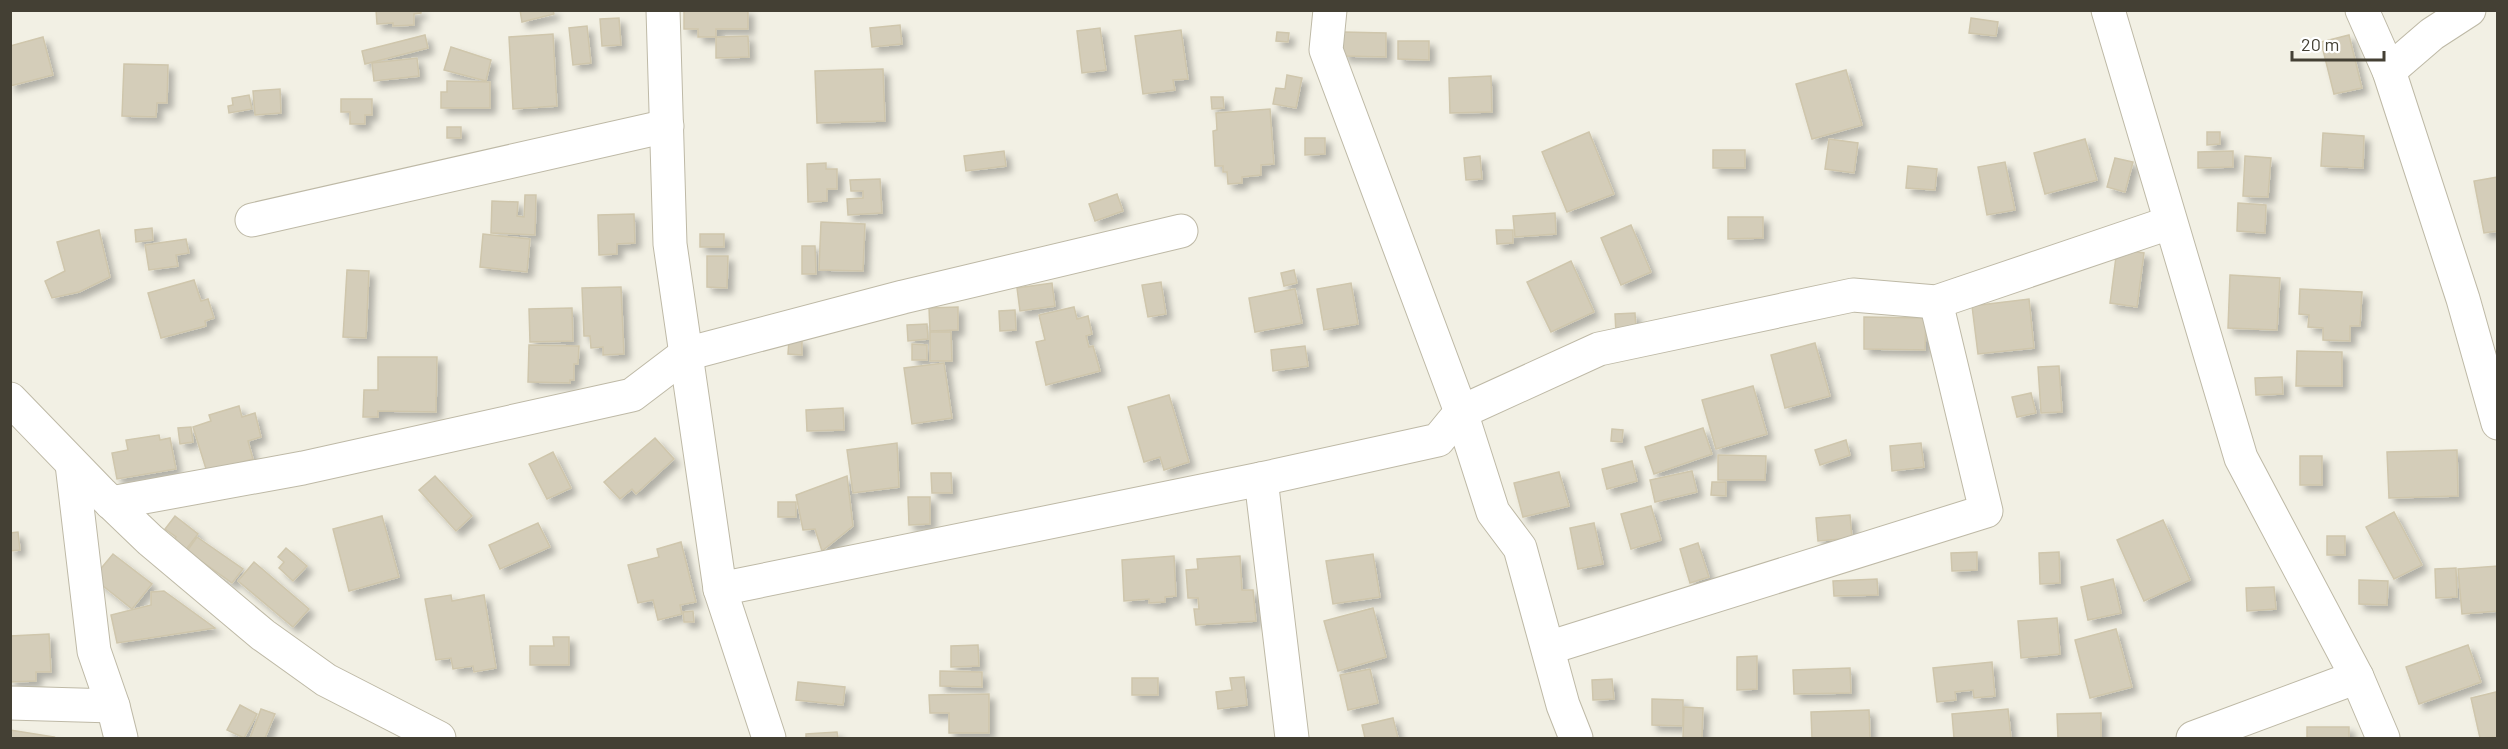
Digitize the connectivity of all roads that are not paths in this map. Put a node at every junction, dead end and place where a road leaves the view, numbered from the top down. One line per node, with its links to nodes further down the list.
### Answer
1 (663, 10): 7 (street)
2 (1330, 10): 14 (street)
3 (2108, 10): 9 (street)
4 (2362, 10): 6 (street)
5 (2469, 10): 6 (street)
6 (2389, 71): 15 (street)
7 (667, 126): 8 (street); 12 (street)
8 (252, 220)
9 (2169, 223): 11 (street); 21 (street)
10 (1181, 231): 12 (street)
11 (1936, 302): 14 (street); 20 (street)
12 (686, 354): 18 (street); 19 (street)
13 (10, 399): 16 (street)
14 (1461, 412): 17 (street); 20 (street)
15 (2498, 423)
16 (72, 464): 18 (street); 23 (street)
17 (1261, 479): 19 (street); 28 (street)
18 (111, 504): 26 (street)
19 (720, 589): 27 (street)
20 (1548, 648): 24 (street)
21 (2356, 677): 29 (street); 30 (street)
22 (10, 703): 23 (street)
23 (113, 706): 25 (street)
24 (1572, 737)
25 (121, 738)
26 (438, 738)
27 (769, 738)
28 (1289, 738)
29 (2193, 738)
30 (2384, 738)

